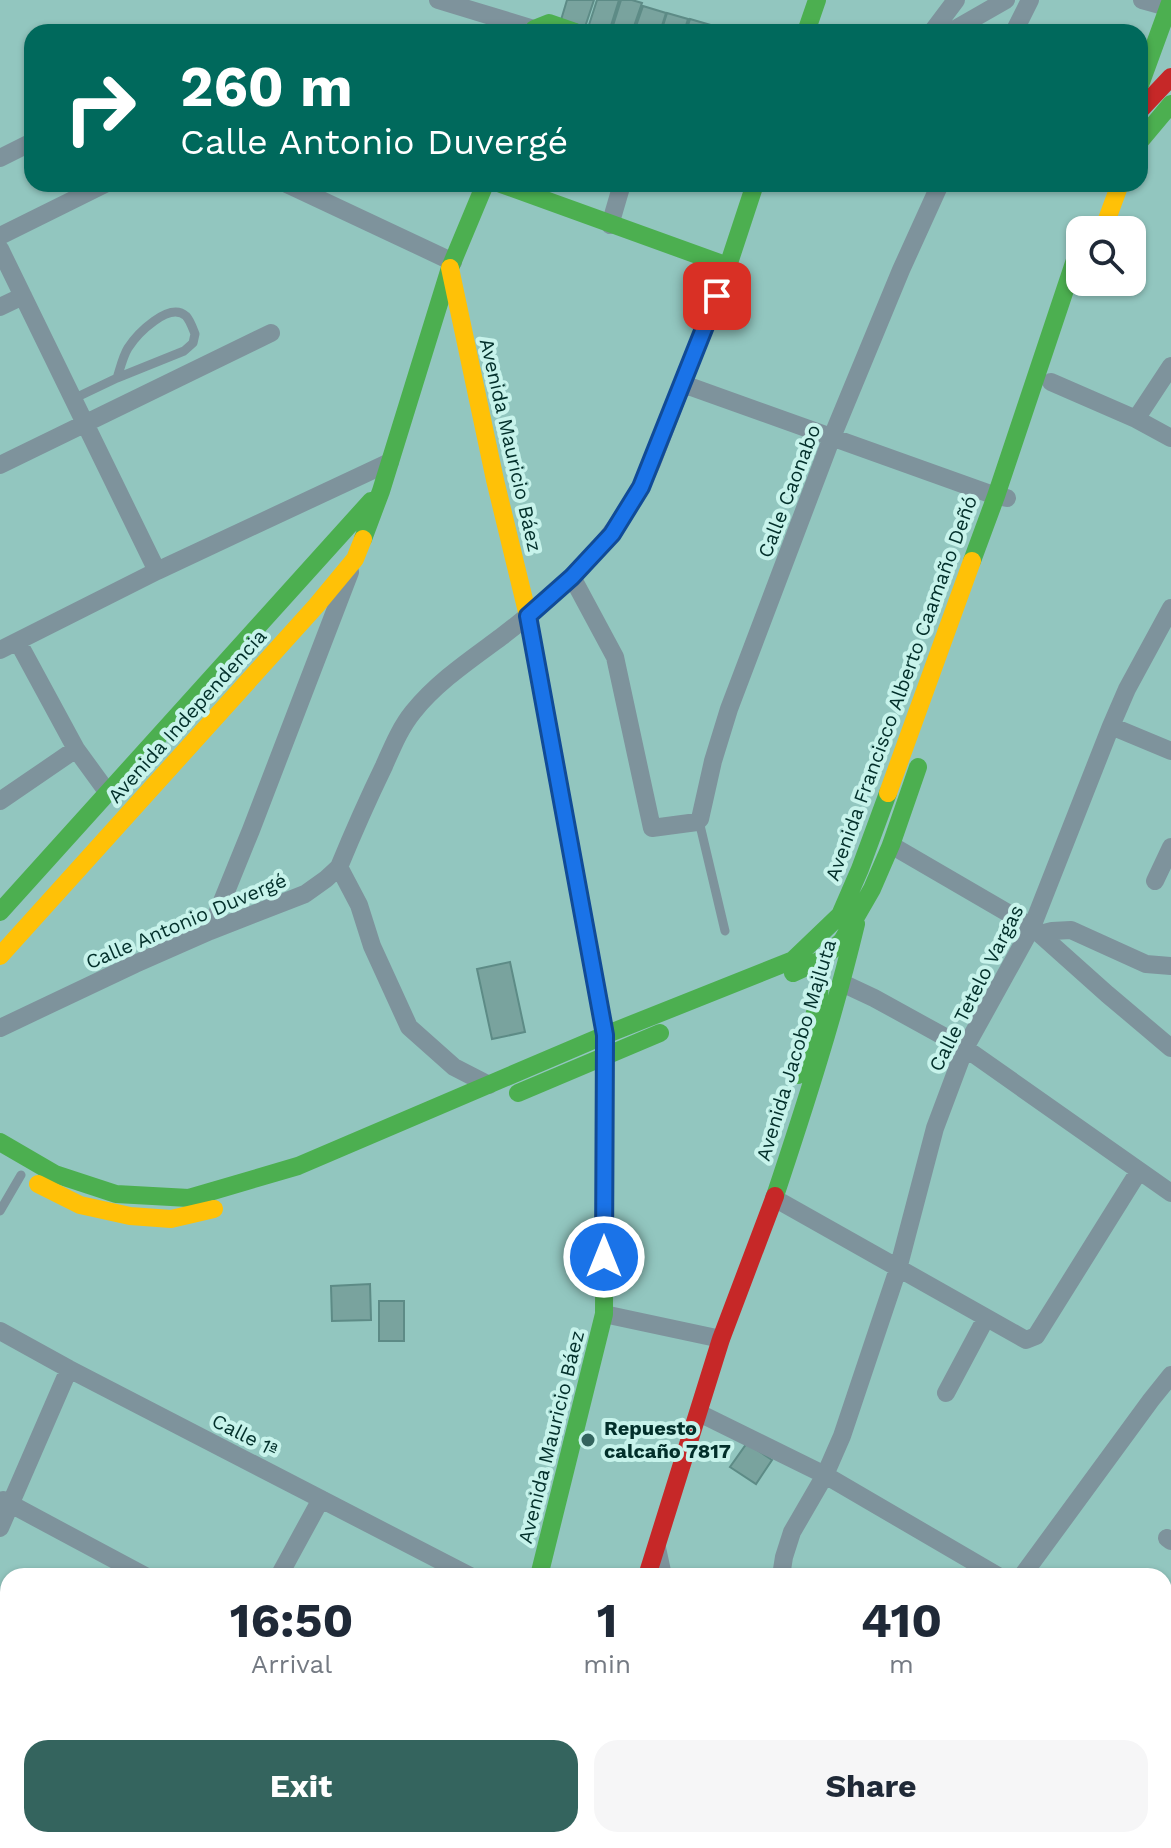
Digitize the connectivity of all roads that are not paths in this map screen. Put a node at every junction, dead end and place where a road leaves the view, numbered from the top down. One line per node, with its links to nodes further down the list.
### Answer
1 (438, 0): 9 (street)
2 (544, 0): 10 (main road)
3 (817, 0): 11 (main road)
4 (956, 0): 12 (street)
5 (1006, 0): 13 (street)
6 (1030, 0): 14 (street)
7 (1142, 0): 8 (street)
8 (1170, 5): 15 (main road)
9 (515, 24)
10 (536, 24)
11 (809, 24)
12 (938, 24)
13 (964, 24)
14 (1018, 24)
15 (1148, 64)
16 (1171, 77): 17 (main road)
17 (1148, 101)
18 (1171, 104): 19 (main road)
19 (1148, 131)
20 (24, 146): 21 (street)
21 (0, 158)
22 (89, 192): 34 (street)
23 (303, 192): 36 (street)
24 (482, 192): 36 (main road, Avenida Independencia)
25 (522, 192): 33 (main road)
26 (620, 192): 33 (street)
27 (752, 192): 37 (main road, Calle Antonio Duvergé)
28 (936, 192): 50 (street, Calle Caonabo)
29 (1117, 192): 32 (main road)
30 (1093, 207): 31 (main road)
31 (1090, 216)
32 (1108, 216)
33 (610, 225): 37 (main road)
34 (0, 236)
35 (0, 249): 39 (street)
36 (451, 265): 52 (main road, Avenida Independencia); 60 (main road, Avenida Mauricio Báez)
37 (728, 266): 46 (street, Calle Antonio Duvergé)
38 (1066, 291): 55 (main road, Avenida Francisco Alberto Caamaño Deñó)
39 (23, 296): 41 (street); 47 (street)
40 (1080, 296): 45 (main road, Avenida Francisco Alberto Caamaño Deñó)
41 (0, 307)
42 (271, 333): 49 (street)
43 (1171, 366): 48 (street)
44 (117, 378): 44 (lane); 47 (lane)
45 (1051, 382): 48 (street); 55 (main road, Avenida Francisco Alberto Caamaño Deñó)
46 (683, 384): 50 (street); 58 (street, Calle Antonio Duvergé)
47 (73, 399): 49 (street)
48 (1136, 419): 51 (street)
49 (85, 423): 53 (street); 57 (street)
50 (832, 437): 55 (street); 71 (street, Calle Caonabo)
51 (1171, 438)
52 (390, 462): 54 (main road, Avenida Independencia); 57 (street)
53 (0, 465)
54 (381, 491): 56 (main road, Avenida Independencia); 69 (main road, Avenida Independencia)
55 (1003, 497): 64 (main road, Avenida Francisco Alberto Caamaño Deñó); 86 (main road, Avenida Francisco Alberto Caamaño Deñó)
56 (355, 559): 78 (street); 81 (main road, Avenida Independencia)
57 (157, 571): 62 (street)
58 (572, 577): 60 (street, Calle Antonio Duvergé); 71 (street)
59 (1171, 608): 61 (street, Calle Tetelo Vargas)
60 (528, 616): 74 (street, Calle Antonio Duvergé); 86 (main road, Avenida Mauricio Báez)
61 (1164, 634): 65 (street, Calle Tetelo Vargas)
62 (18, 642): 63 (street); 67 (street)
63 (0, 650)
64 (935, 717)
65 (1111, 726): 68 (street); 80 (street, Calle Tetelo Vargas)
66 (925, 745): 72 (main road, Avenida Francisco Alberto Caamaño Deñó)
67 (76, 749): 69 (street); 70 (street)
68 (1171, 751)
69 (108, 793): 76 (main road, Avenida Independencia)
70 (0, 801)
71 (699, 821): 79 (lane)
72 (891, 845): 77 (main road, Avenida Francisco Alberto Caamaño Deñó); 80 (street)
73 (1171, 847): 75 (street)
74 (339, 867): 78 (street, Calle Antonio Duvergé); 90 (street)
75 (1155, 881)
76 (0, 912)
77 (858, 913): 82 (main road, Avenida Francisco Alberto Caamaño Deñó); 84 (main road, Avenida Jacobo Majluta)
78 (210, 931): 85 (street, Calle Antonio Duvergé)
79 (725, 931)
80 (1036, 931): 83 (street); 87 (street, Calle Tetelo Vargas); 88 (street)
81 (0, 956)
82 (821, 960): 89 (main road, Avenida Francisco Alberto Caamaño Deñó); 97 (main road, Avenida Jacobo Majluta)
83 (1171, 966)
84 (842, 983): 87 (street); 97 (main road, Avenida Jacobo Majluta)
85 (0, 1028)
86 (605, 1035): 89 (main road, Avenida Mauricio Báez); 90 (main road, Avenida Francisco Alberto Caamaño Deñó)
87 (965, 1048): 94 (street); 99 (street, Calle Tetelo Vargas)
88 (1171, 1048)
89 (605, 1058): 91 (main road, Avenida Francisco Alberto Caamaño Deñó); 100 (main road, Avenida Mauricio Báez)
90 (489, 1085): 93 (main road, Avenida Francisco Alberto Caamaño Deñó)
91 (504, 1099)
92 (431, 1129): 95 (main road)
93 (0, 1142)
94 (1139, 1171): 96 (street); 101 (street)
95 (16, 1172): 98 (lane)
96 (1171, 1193)
97 (774, 1198): 99 (street); 103 (main road, Avenida Jacobo Majluta)
98 (0, 1211)
99 (898, 1269): 101 (street); 108 (street, Calle Tetelo Vargas)
100 (604, 1314): 103 (street); 116 (main road, Avenida Mauricio Báez)
101 (986, 1318): 106 (street)
102 (0, 1331): 104 (street, Calle 1ª)
103 (721, 1339): 107 (main road, Avenida Jacobo Majluta)
104 (69, 1369): 109 (street, Calle 1ª); 110 (street)
105 (1171, 1375): 121 (street)
106 (946, 1393)
107 (699, 1413): 108 (street); 112 (main road, Avenida Jacobo Majluta)
108 (825, 1475): 119 (street, Calle Tetelo Vargas); 120 (street)
109 (321, 1499): 114 (street); 115 (street, Calle 1ª)
110 (5, 1501): 111 (street); 113 (street)
111 (0, 1528)
112 (657, 1548): 117 (main road, Avenida Jacobo Majluta); 118 (street)
113 (130, 1568)
114 (283, 1568)
115 (455, 1568)
116 (541, 1568)
117 (650, 1568)
118 (661, 1568)
119 (782, 1568)
120 (984, 1568)
121 (1028, 1568)

